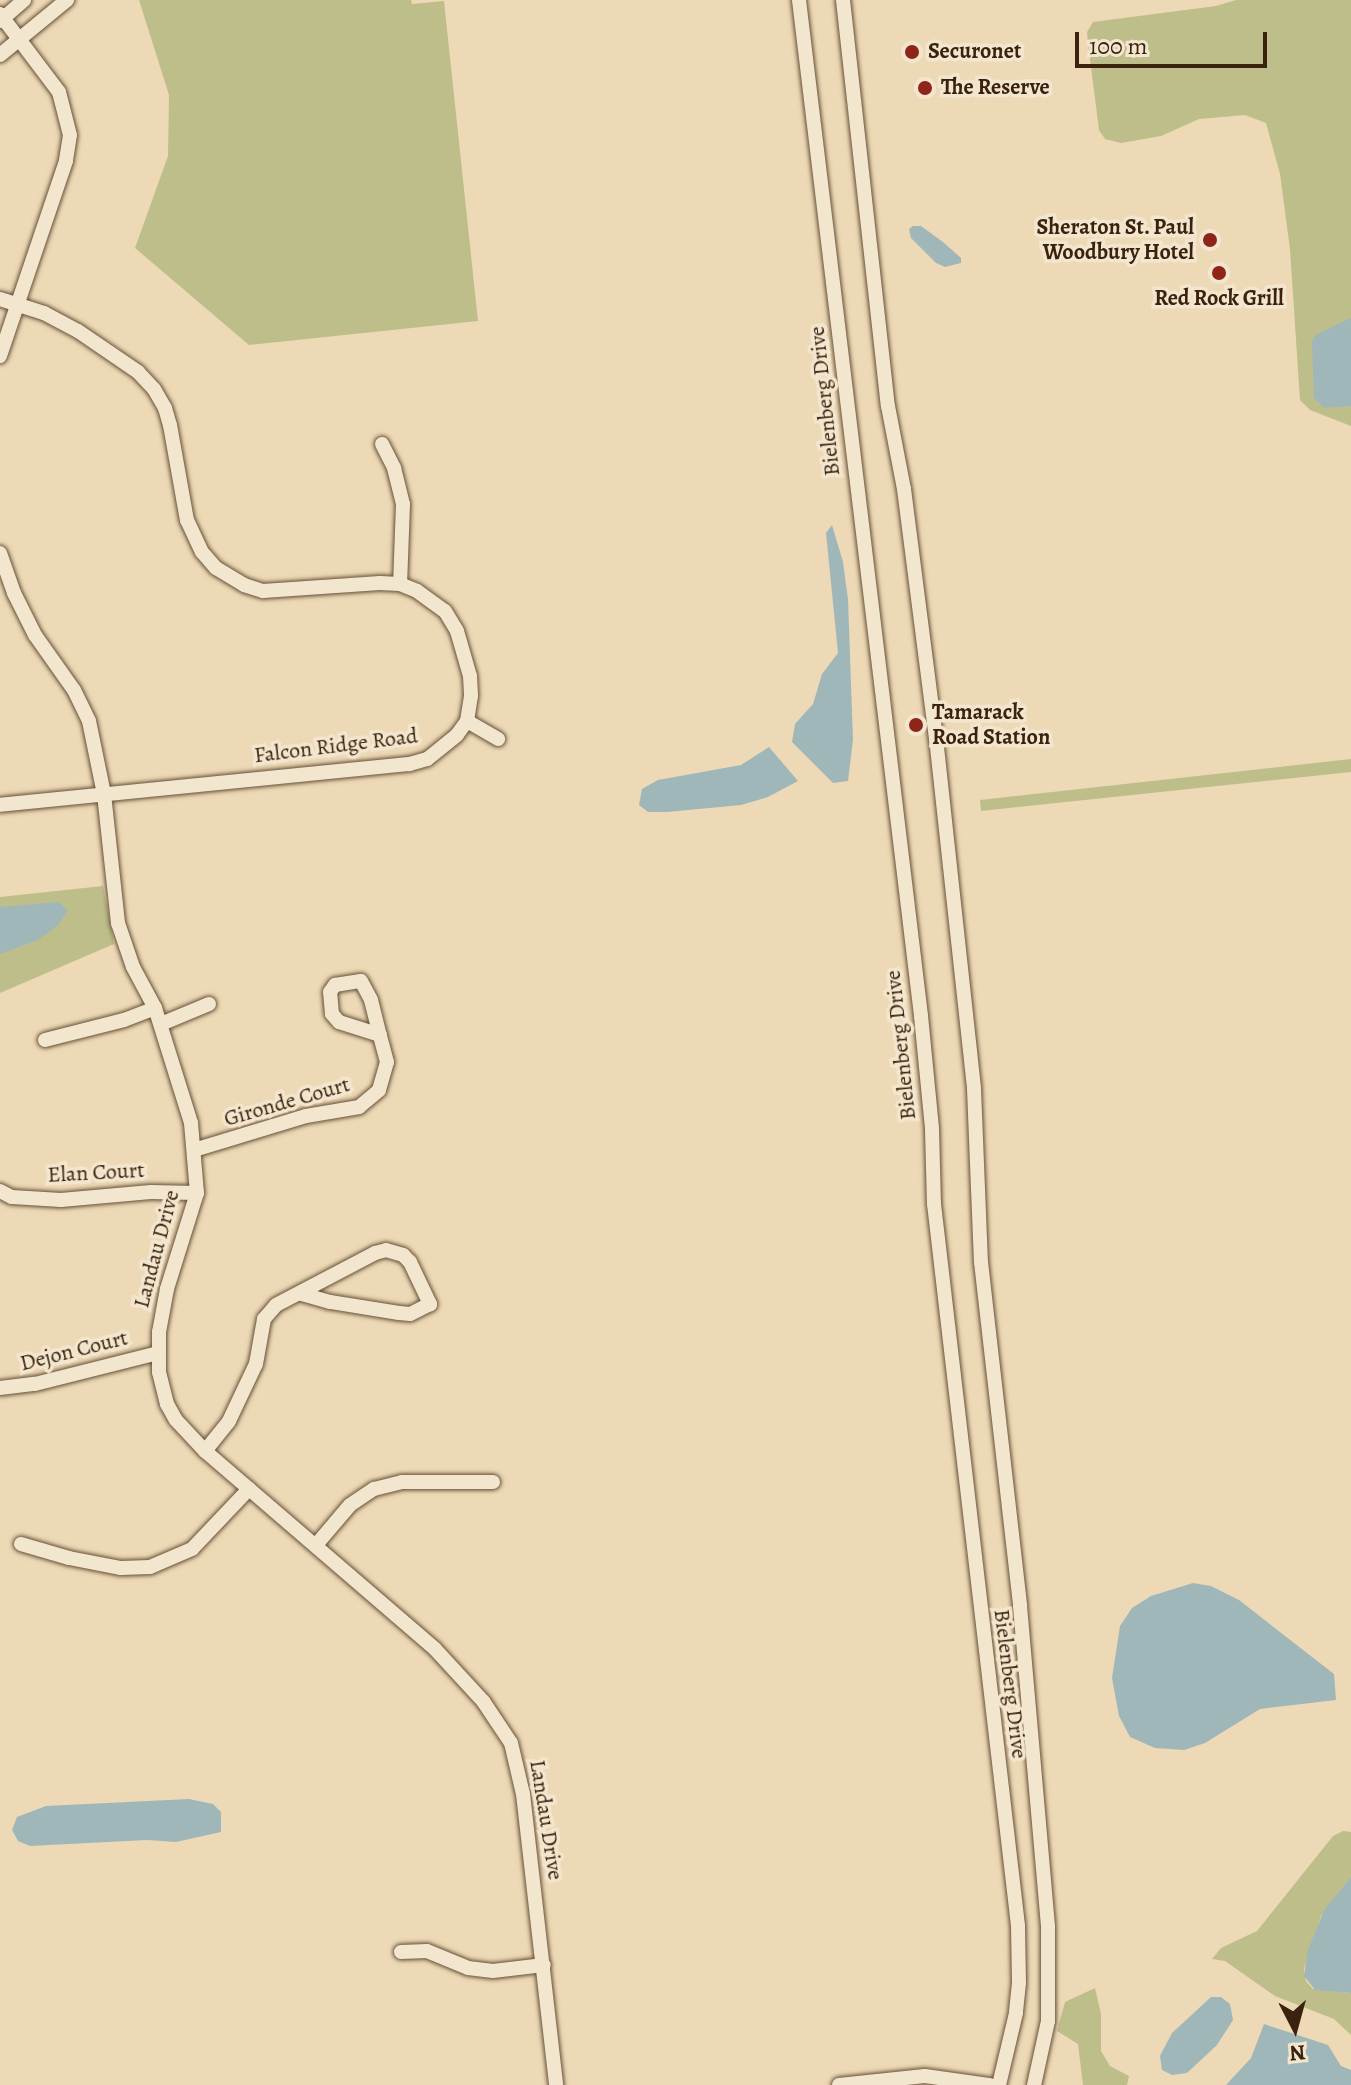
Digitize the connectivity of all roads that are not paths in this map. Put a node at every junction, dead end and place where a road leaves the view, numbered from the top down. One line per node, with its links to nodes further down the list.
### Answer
1 (24, 0): 5 (street)
2 (67, 0): 6 (street)
3 (799, 0): 39 (street, Bielenberg Drive)
4 (843, 0): 40 (street, Bielenberg Drive)
5 (1, 18): 6 (street)
6 (20, 39): 7 (street); 9 (street)
7 (0, 55)
8 (0, 299): 9 (street)
9 (17, 303): 10 (street); 13 (street)
10 (0, 356)
11 (382, 444): 13 (street)
12 (0, 553): 16 (street, Landau Drive)
13 (400, 584): 14 (street)
14 (467, 721): 15 (street); 16 (street, Falcon Ridge Road)
15 (498, 739)
16 (104, 794): 17 (street, Falcon Ridge Road); 19 (street, Landau Drive)
17 (0, 805)
18 (209, 1004): 20 (street)
19 (155, 1008): 20 (street, Landau Drive); 22 (street)
20 (161, 1024): 23 (street, Landau Drive)
21 (380, 1035): 23 (street, Gironde Court)
22 (45, 1040)
23 (194, 1150): 25 (street, Landau Drive)
24 (0, 1191): 25 (street, Elan Court)
25 (197, 1193): 27 (street, Landau Drive)
26 (299, 1293): 26 (street); 29 (street)
27 (158, 1353): 28 (street, Dejon Court); 29 (street, Landau Drive)
28 (0, 1388)
29 (205, 1451): 31 (street, Landau Drive)
30 (493, 1482): 33 (street)
31 (249, 1489): 32 (street); 33 (street, Landau Drive)
32 (21, 1544)
33 (316, 1545): 35 (street, Landau Drive)
34 (401, 1952): 35 (street)
35 (544, 1965): 36 (street, Landau Drive)
36 (556, 2085)
37 (839, 2085): 38 (street)
38 (990, 2085)
39 (999, 2085)
40 (1034, 2085)

